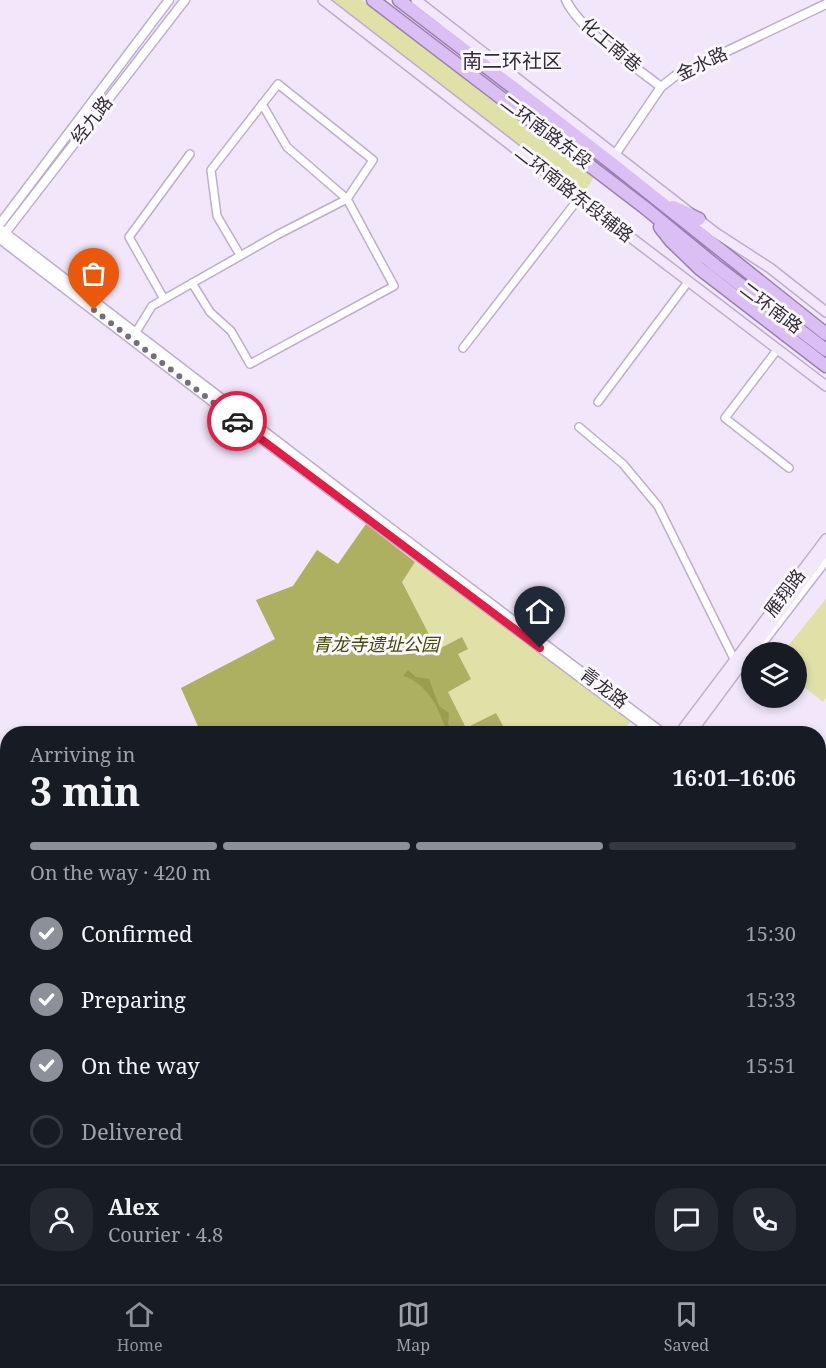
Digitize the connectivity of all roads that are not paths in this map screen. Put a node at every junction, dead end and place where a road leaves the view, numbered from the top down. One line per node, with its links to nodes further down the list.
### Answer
1 (169, 0): 17 (street, 经九路)
2 (185, 0): 18 (street, 经九路)
3 (323, 0): 13 (main road, 二环南路东段辅路)
4 (373, 0): 15 (highway, 二环南路东段)
5 (399, 0): 12 (highway, 二环南路东段)
6 (416, 0): 12 (main road)
7 (566, 0): 9 (street, 化工南巷)
8 (826, 4): 9 (street, 金水路)
9 (661, 87): 12 (street, 金水路)
10 (262, 104): 14 (street); 14 (street); 20 (street)
11 (190, 154): 24 (street)
12 (613, 158): 15 (highway, 二环南路东段); 16 (main road)
13 (579, 198): 22 (main road, 二环南路东段辅路); 28 (street)
14 (347, 199): 20 (street); 23 (street)
15 (648, 201): 16 (highway); 19 (highway, 二环南路东段); 21 (highway, 二环南路东段); 31 (highway)
16 (699, 219): 25 (main road)
17 (0, 224)
18 (1, 236): 27 (street, 青龙路)
19 (723, 253): 26 (highway, 二环南路)
20 (240, 255): 23 (street)
21 (716, 266): 30 (highway, 二环南路)
22 (688, 282): 29 (main road, 二环南路东段辅路); 33 (street)
23 (192, 283): 24 (street)
24 (164, 299): 27 (street)
25 (826, 312)
26 (826, 333)
27 (133, 336): 42 (street, 青龙路); 43 (street, 青龙路)
28 (463, 348)
29 (777, 350): 32 (main road, 二环南路东段辅路); 35 (street)
30 (825, 350)
31 (826, 366)
32 (826, 386)
33 (598, 402)
34 (579, 427): 41 (street)
35 (789, 468)
36 (826, 539): 41 (main road, 雁翔路)
37 (826, 550): 41 (main road, 雁翔路)
38 (826, 561): 39 (street)
39 (764, 642)
40 (741, 662): 41 (street)
41 (737, 664): 44 (main road, 雁翔路); 45 (main road, 雁翔路)
42 (644, 726)
43 (653, 726)
44 (686, 726)
45 (695, 726)

